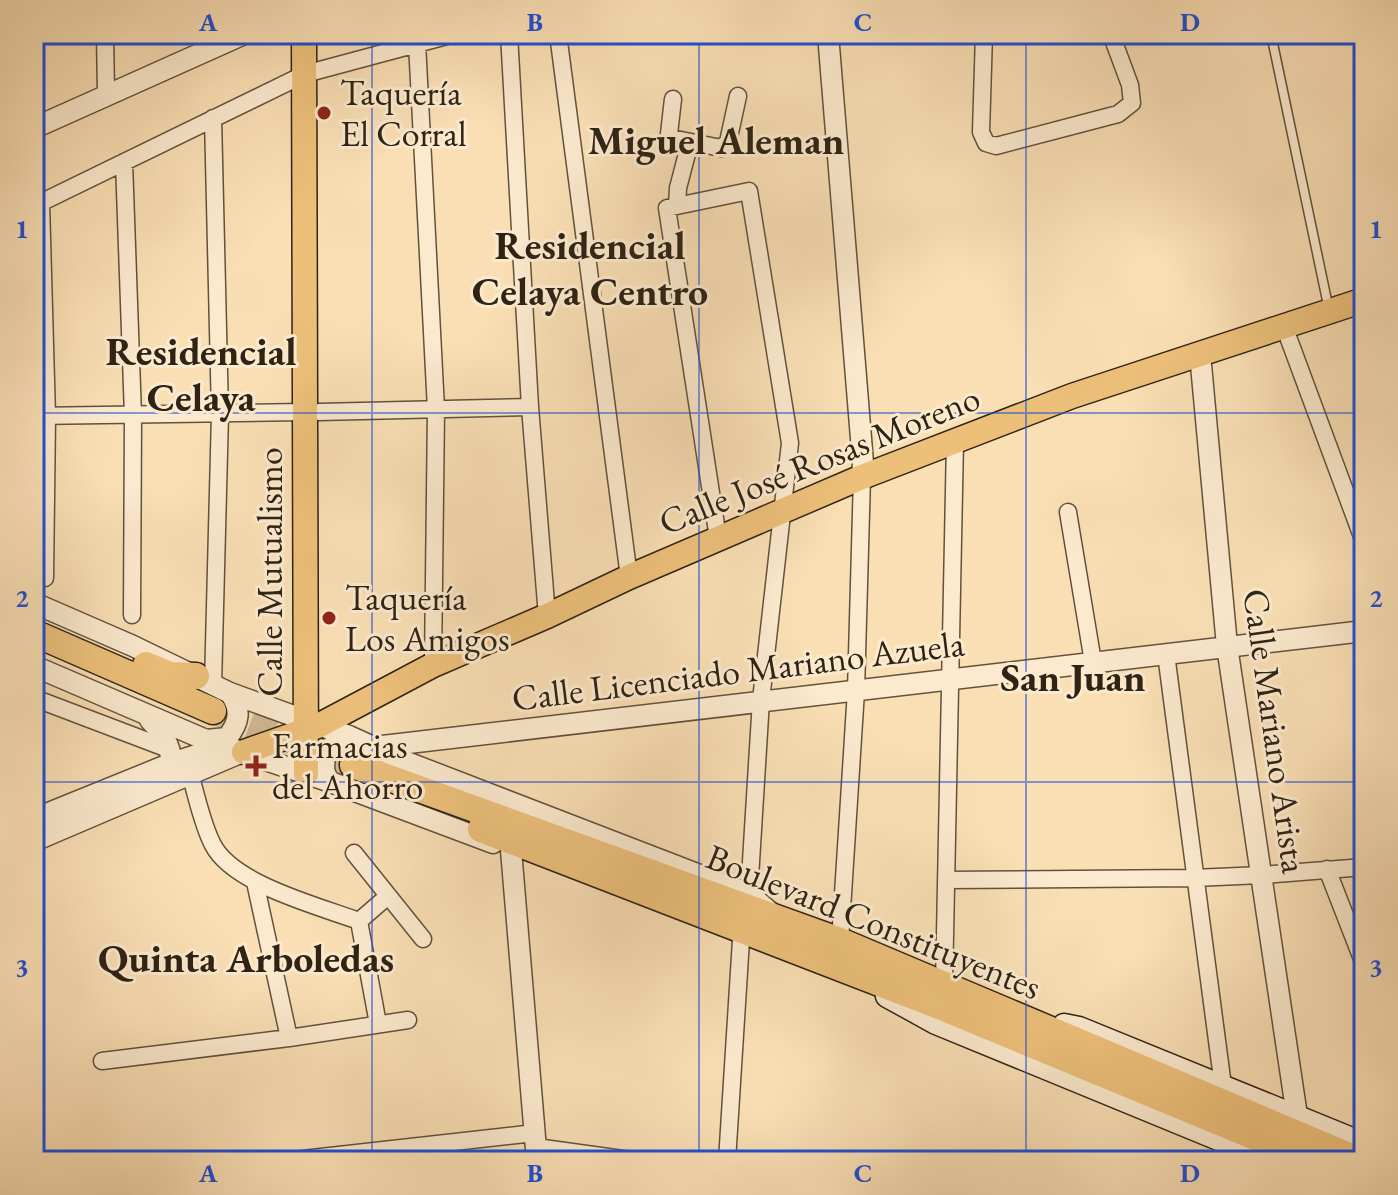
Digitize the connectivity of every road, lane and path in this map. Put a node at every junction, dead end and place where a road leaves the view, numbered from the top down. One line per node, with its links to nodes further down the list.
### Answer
1 (105, 34): 14 (street)
2 (244, 34): 14 (street)
3 (304, 34): 13 (main road, Calle Mutualismo)
4 (316, 34): 13 (main road, Calle Mutualismo)
5 (454, 34): 12 (street)
6 (509, 34): 27 (street)
7 (558, 34): 39 (street)
8 (828, 34): 34 (street)
9 (984, 34): 10 (street)
10 (1111, 34)
11 (1271, 34): 24 (lane)
12 (417, 43): 13 (street); 28 (street)
13 (311, 73): 17 (street); 29 (main road, Calle Mutualismo)
14 (106, 94): 18 (street)
15 (738, 96): 19 (street)
16 (673, 99): 19 (street)
17 (213, 118): 20 (street); 30 (street)
18 (34, 128)
19 (690, 142): 22 (street)
20 (124, 162): 21 (street); 32 (street)
21 (37, 204): 31 (street)
22 (672, 207): 35 (street); 37 (street)
23 (1364, 300): 24 (main road, Calle José Rosas Moreno)
24 (1329, 311): 25 (main road, Calle José Rosas Moreno)
25 (1284, 326): 26 (main road, Calle José Rosas Moreno); 38 (street)
26 (1200, 354): 33 (main road, Calle José Rosas Moreno); 47 (street, Calle Mariano Arista)
27 (530, 407): 28 (street); 43 (street)
28 (436, 409): 29 (street); 51 (street)
29 (313, 412): 30 (street); 59 (main road, Calle Mutualismo)
30 (220, 414): 32 (street); 57 (street)
31 (41, 416): 32 (street); 40 (street)
32 (133, 416): 42 (street)
33 (955, 441): 34 (main road, Calle José Rosas Moreno); 53 (street)
34 (862, 477): 35 (main road, Calle José Rosas Moreno); 54 (street)
35 (780, 512): 37 (main road, Calle José Rosas Moreno); 56 (street)
36 (1068, 512): 50 (street)
37 (718, 538): 39 (main road, Calle José Rosas Moreno)
38 (1364, 542)
39 (629, 577): 43 (main road, Calle José Rosas Moreno)
40 (45, 578)
41 (34, 603): 57 (street)
42 (132, 615)
43 (547, 616): 51 (main road, Calle José Rosas Moreno)
44 (34, 617): 57 (highway)
45 (1364, 631): 47 (street, Calle Licenciado Mariano Azuela)
46 (34, 633): 57 (highway)
47 (1227, 646): 49 (street, Calle Licenciado Mariano Azuela); 70 (street, Calle Mariano Arista)
48 (34, 651): 57 (highway)
49 (1166, 654): 50 (street, Calle Licenciado Mariano Azuela); 71 (street)
50 (1093, 662): 53 (street, Calle Licenciado Mariano Azuela)
51 (433, 665): 59 (main road, Calle José Rosas Moreno)
52 (34, 666): 58 (street)
53 (950, 680): 54 (street, Calle Licenciado Mariano Azuela); 72 (street)
54 (856, 691): 56 (street, Calle Licenciado Mariano Azuela); 80 (street)
55 (34, 698): 62 (street)
56 (761, 700): 61 (street, Calle Licenciado Mariano Azuela); 74 (street)
57 (217, 716): 58 (street); 59 (main road, Calle José Rosas Moreno); 59 (street); 62 (street); 63 (street)
58 (147, 717): 62 (street)
59 (309, 726): 60 (street); 63 (main road, Calle Mutualismo)
60 (349, 736): 61 (street, Calle Licenciado Mariano Azuela); 63 (street)
61 (404, 752): 74 (street)
62 (177, 762): 64 (street); 65 (street); 73 (street)
63 (333, 775): 66 (street); 77 (highway, Boulevard Constituyentes)
64 (34, 819)
65 (34, 841)
66 (511, 850): 79 (street); 92 (street)
67 (354, 853): 75 (street)
68 (1364, 867): 69 (street)
69 (1327, 869): 70 (street); 81 (street)
70 (1262, 875): 71 (street); 89 (street, Calle Mariano Arista)
71 (1194, 878): 72 (street); 88 (street)
72 (946, 880): 82 (street)
73 (255, 882): 76 (street); 86 (street)
74 (749, 894): 77 (street)
75 (388, 896): 76 (street); 78 (street)
76 (359, 921): 85 (street)
77 (770, 927): 79 (street); 80 (highway, Boulevard Constituyentes); 90 (highway, Boulevard Constituyentes)
78 (423, 939)
79 (741, 940): 95 (street)
80 (840, 941): 82 (highway, Boulevard Constituyentes)
81 (1364, 964)
82 (944, 985): 83 (highway, Boulevard Constituyentes)
83 (1010, 1015): 88 (main road); 90 (highway, Boulevard Constituyentes)
84 (408, 1020): 85 (street)
85 (378, 1024): 86 (street)
86 (289, 1038): 87 (street)
87 (102, 1061)
88 (1223, 1086): 89 (main road)
89 (1297, 1116): 91 (main road)
90 (1252, 1143): 96 (main road); 97 (highway, Boulevard Constituyentes); 98 (highway, Boulevard Constituyentes)
91 (1364, 1144)
92 (536, 1147): 93 (street); 94 (street)
93 (285, 1161)
94 (637, 1161)
95 (727, 1161)
96 (1272, 1161)
97 (1313, 1161)
98 (1361, 1161)

